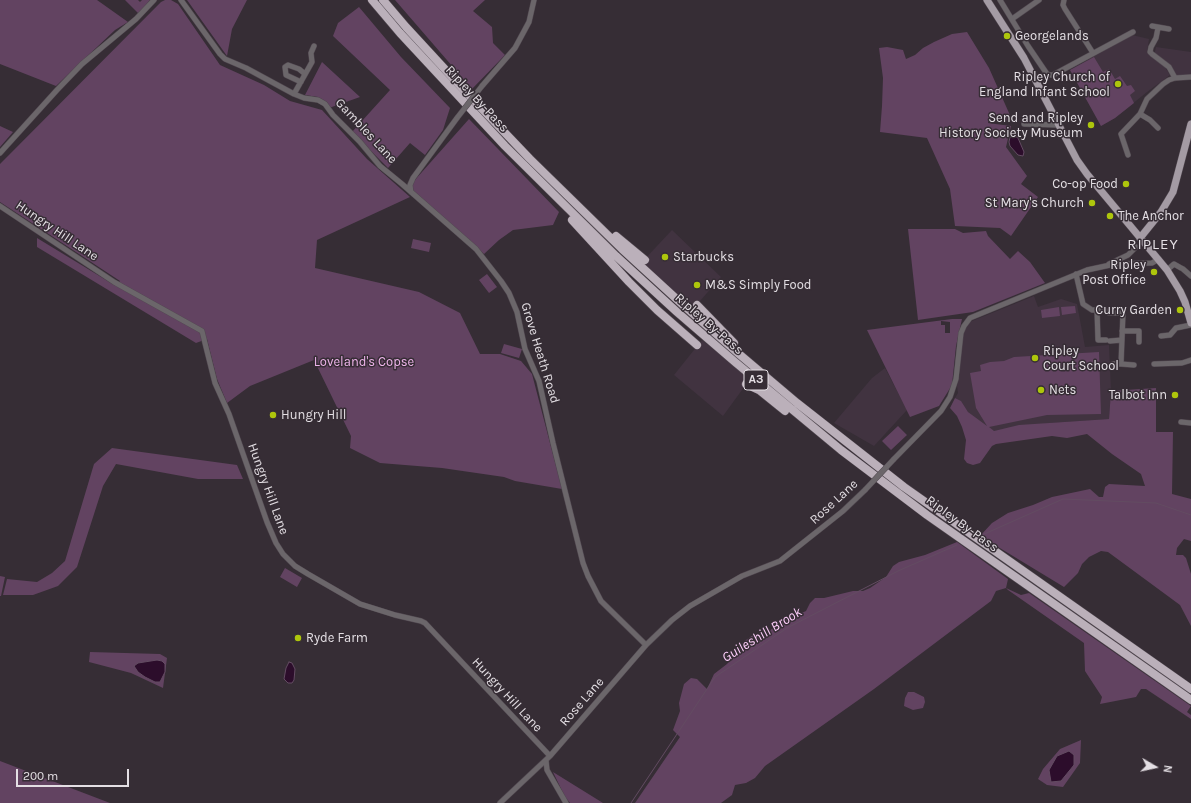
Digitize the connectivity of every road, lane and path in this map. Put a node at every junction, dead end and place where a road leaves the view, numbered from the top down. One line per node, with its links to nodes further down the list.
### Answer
1 (154, 0): 27 (street)
2 (181, 0): 21 (street, Gambles Lane)
3 (372, 0): 30 (highway, Ripley By-Pass / A3)
4 (383, 0): 29 (highway, Ripley By-Pass / A3)
5 (534, 0): 31 (street, bridge)
6 (987, 0): 25 (main road)
7 (1000, 0): 10 (street)
8 (1039, 0): 10 (street)
9 (1062, 0): 16 (street)
10 (1012, 19): 16 (street)
11 (1152, 26): 12 (street)
12 (1158, 28): 13 (street); 19 (street)
13 (1169, 29)
14 (1133, 32): 16 (street)
15 (314, 46): 17 (street)
16 (1093, 53)
17 (306, 74): 20 (street); 20 (street)
18 (1191, 77): 19 (street)
19 (1175, 78): 22 (street)
20 (301, 82): 21 (street)
21 (294, 94): 32 (street, Gambles Lane)
22 (1140, 114): 26 (street); 28 (street)
23 (1024, 124): 25 (street)
24 (1191, 124): 35 (main road)
25 (1058, 125): 35 (main road)
26 (1158, 128)
27 (0, 153)
28 (1128, 155)
29 (530, 159): 39 (highway); 60 (highway, Ripley By-Pass / A3)
30 (523, 164): 53 (highway); 63 (highway, Ripley By-Pass / A3)
31 (413, 178): 32 (street); 33 (street)
32 (402, 184): 33 (street, Gambles Lane)
33 (411, 192): 64 (street, Grove Heath Road)
34 (0, 206): 67 (street, Hungry Hill Lane)
35 (1140, 238): 38 (main road)
36 (1136, 247): 37 (street, Rose Lane)
37 (1128, 254): 40 (street); 41 (street, Rose Lane)
38 (1159, 259): 40 (street, Rose Lane); 42 (main road)
39 (645, 260)
40 (1129, 264): 41 (street, Rose Lane)
41 (1106, 266): 43 (street, Rose Lane)
42 (1167, 270): 44 (street); 47 (main road)
43 (1076, 274): 46 (street); 64 (street, Rose Lane, bridge)
44 (1191, 276)
45 (697, 305): 60 (highway)
46 (1097, 310): 49 (street); 51 (street)
47 (1190, 313): 48 (main road)
48 (1191, 324): 50 (street)
49 (1122, 331): 51 (street); 52 (street)
50 (1162, 336)
51 (1122, 340): 56 (street)
52 (1139, 342)
53 (697, 345)
54 (1191, 360): 57 (street)
55 (1113, 364): 56 (street)
56 (1121, 364): 58 (street)
57 (1154, 364)
58 (1134, 365)
59 (746, 384): 63 (highway)
60 (797, 403): 65 (highway, Ripley By-Pass / A3)
61 (1181, 422): 62 (street)
62 (1191, 423)
63 (841, 450): 66 (highway, Ripley By-Pass / A3)
64 (646, 645): 67 (street, Rose Lane)
65 (1191, 689)
66 (1191, 700)
67 (548, 758): 68 (street, Rose Lane); 69 (street)
68 (537, 769): 69 (street); 70 (street, Rose Lane)
69 (547, 770): 71 (street)
70 (500, 803)
71 (566, 803)

